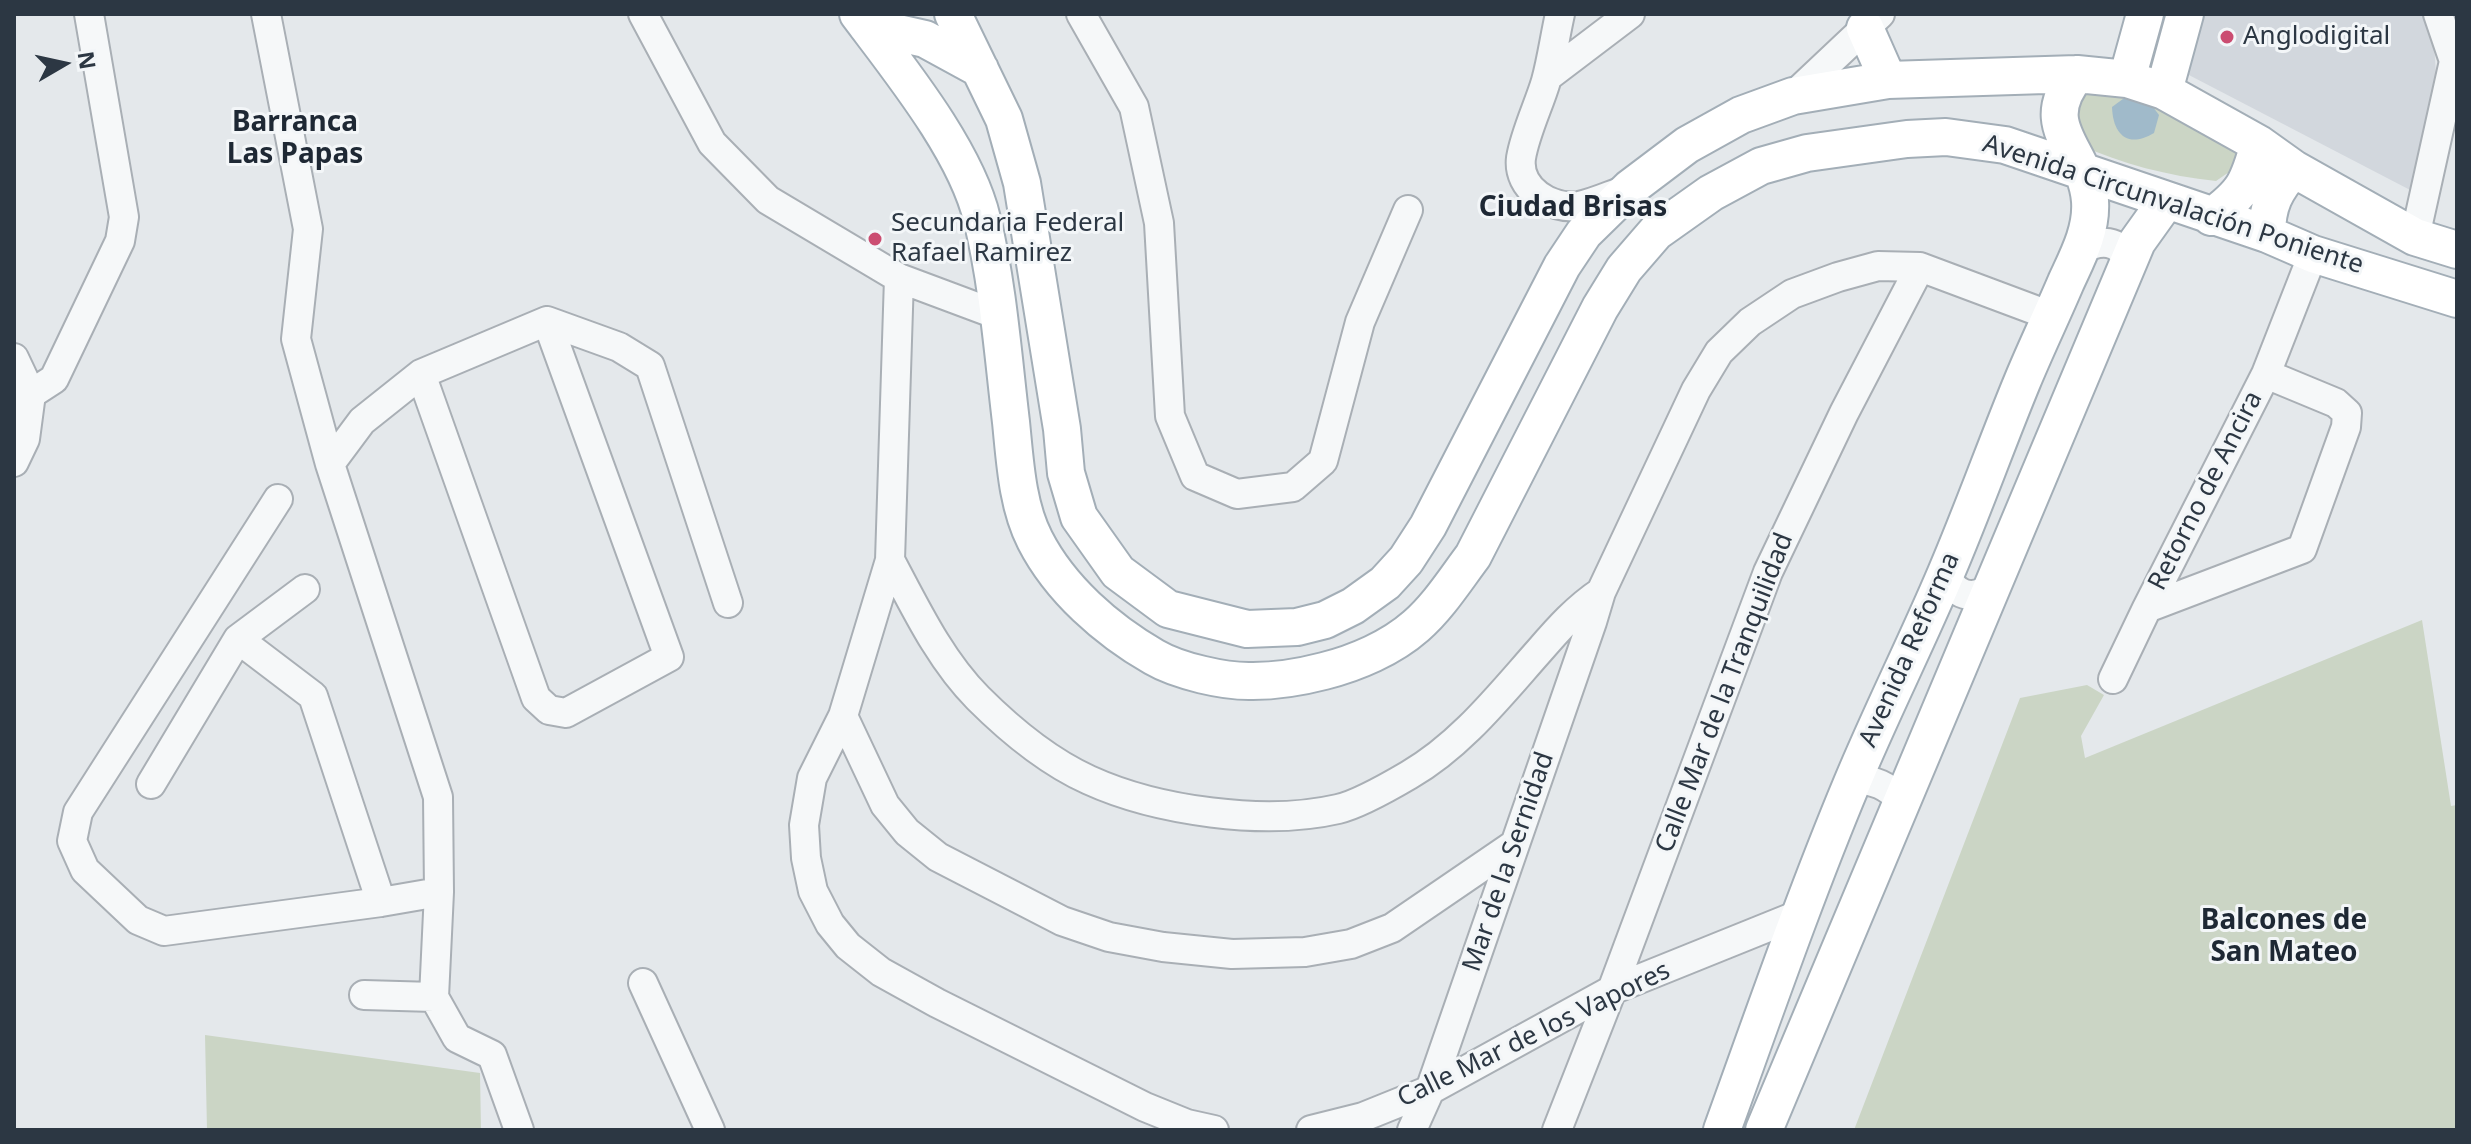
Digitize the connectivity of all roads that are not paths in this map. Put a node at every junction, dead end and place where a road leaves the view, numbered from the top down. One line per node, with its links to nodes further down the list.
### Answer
1 (89, 14): 43 (street)
2 (266, 14): 45 (street)
3 (643, 14): 35 (street)
4 (953, 14): 14 (main road, Avenida Circunvalación Poniente)
5 (1081, 14): 26 (street)
6 (1560, 14): 16 (street)
7 (1630, 14): 16 (street)
8 (2145, 14): 17 (main road)
9 (2164, 14): 10 (street)
10 (2184, 14): 19 (main road)
11 (2438, 14): 29 (street)
12 (863, 20): 14 (main road); 37 (main road, Avenida Circunvalación Poniente)
13 (1873, 21): 18 (main road); 20 (street)
14 (980, 69): 24 (main road, Avenida Circunvalación Poniente)
15 (2077, 74): 17 (main road, Avenida Circunvalación Poniente); 18 (main road, Avenida Circunvalación Poniente); 23 (main road, Avenida Reforma)
16 (1547, 77): 24 (street)
17 (2127, 79): 19 (main road, Avenida Circunvalación Poniente)
18 (1888, 80): 20 (main road, Avenida Circunvalación Poniente)
19 (2164, 91): 21 (main road, Avenida Circunvalación Poniente)
20 (1793, 96): 24 (main road, Avenida Circunvalación Poniente)
21 (2259, 144): 22 (main road, Avenida Circunvalación Poniente); 27 (main road)
22 (2294, 169): 28 (main road); 29 (main road, Avenida Circunvalación Poniente)
23 (2083, 172): 25 (main road, Avenida Circunvalación Poniente); 30 (main road, Avenida Reforma); 37 (main road, Avenida Circunvalación Poniente)
24 (1630, 188)
25 (2167, 200): 27 (main road, Avenida Circunvalación Poniente); 33 (main road, Avenida Reforma)
26 (1408, 210)
27 (2211, 217): 28 (main road, Avenida Circunvalación Poniente)
28 (2267, 234): 32 (main road, Avenida Circunvalación Poniente)
29 (2415, 237): 31 (main road, Avenida Circunvalación Poniente)
30 (2081, 250): 33 (street); 38 (main road, Avenida Reforma)
31 (2457, 250)
32 (2313, 254): 36 (main road, Avenida Circunvalación Poniente); 42 (street, Retorno de Ancira)
33 (2129, 261): 49 (main road, Avenida Reforma)
34 (1920, 267): 38 (street, Mar de la Sernidad); 51 (street, Mar de la Sernidad); 65 (street, Calle Mar de la Tranquilidad)
35 (899, 278): 37 (street); 47 (street)
36 (2457, 299)
37 (998, 315)
38 (2051, 316): 48 (main road, Avenida Reforma)
39 (547, 321): 41 (street); 41 (street); 52 (street)
40 (14, 358): 43 (street)
41 (421, 374): 45 (street)
42 (2266, 374): 53 (street, Retorno de Ancira); 53 (street, Retorno de Ancira)
43 (22, 400): 44 (street)
44 (14, 462)
45 (330, 464): 61 (street)
46 (278, 499): 62 (street)
47 (890, 560): 51 (street); 56 (street)
48 (1946, 572): 49 (street); 57 (main road, Avenida Reforma)
49 (1992, 586): 59 (main road, Avenida Reforma)
50 (305, 589): 54 (street)
51 (1601, 592): 60 (street, Mar de la Sernidad)
52 (728, 603)
53 (2147, 608): 55 (street, Retorno de Ancira)
54 (238, 639): 58 (street); 62 (street)
55 (2113, 679)
56 (843, 716): 60 (street); 71 (street)
57 (1853, 780): 59 (street); 63 (main road, Avenida Reforma)
58 (151, 784)
59 (1903, 801): 76 (main road, Avenida Reforma)
60 (1515, 844): 68 (street, Mar de la Sernidad)
61 (439, 892): 62 (street); 67 (street)
62 (381, 902)
63 (1798, 915): 65 (street, Calle Mar de los Vapores); 75 (main road, Avenida Reforma)
64 (643, 983): 70 (street)
65 (1612, 990): 68 (street, Calle Mar de los Vapores); 74 (street, Calle Mar de la Tranquilidad)
66 (364, 995): 67 (street)
67 (434, 997): 69 (street)
68 (1430, 1090): 72 (street, Calle Mar de los Vapores); 73 (street, Mar de la Sernidad)
69 (519, 1130)
70 (710, 1130)
71 (1214, 1130)
72 (1311, 1130)
73 (1412, 1130)
74 (1557, 1130)
75 (1722, 1130)
76 (1764, 1130)

